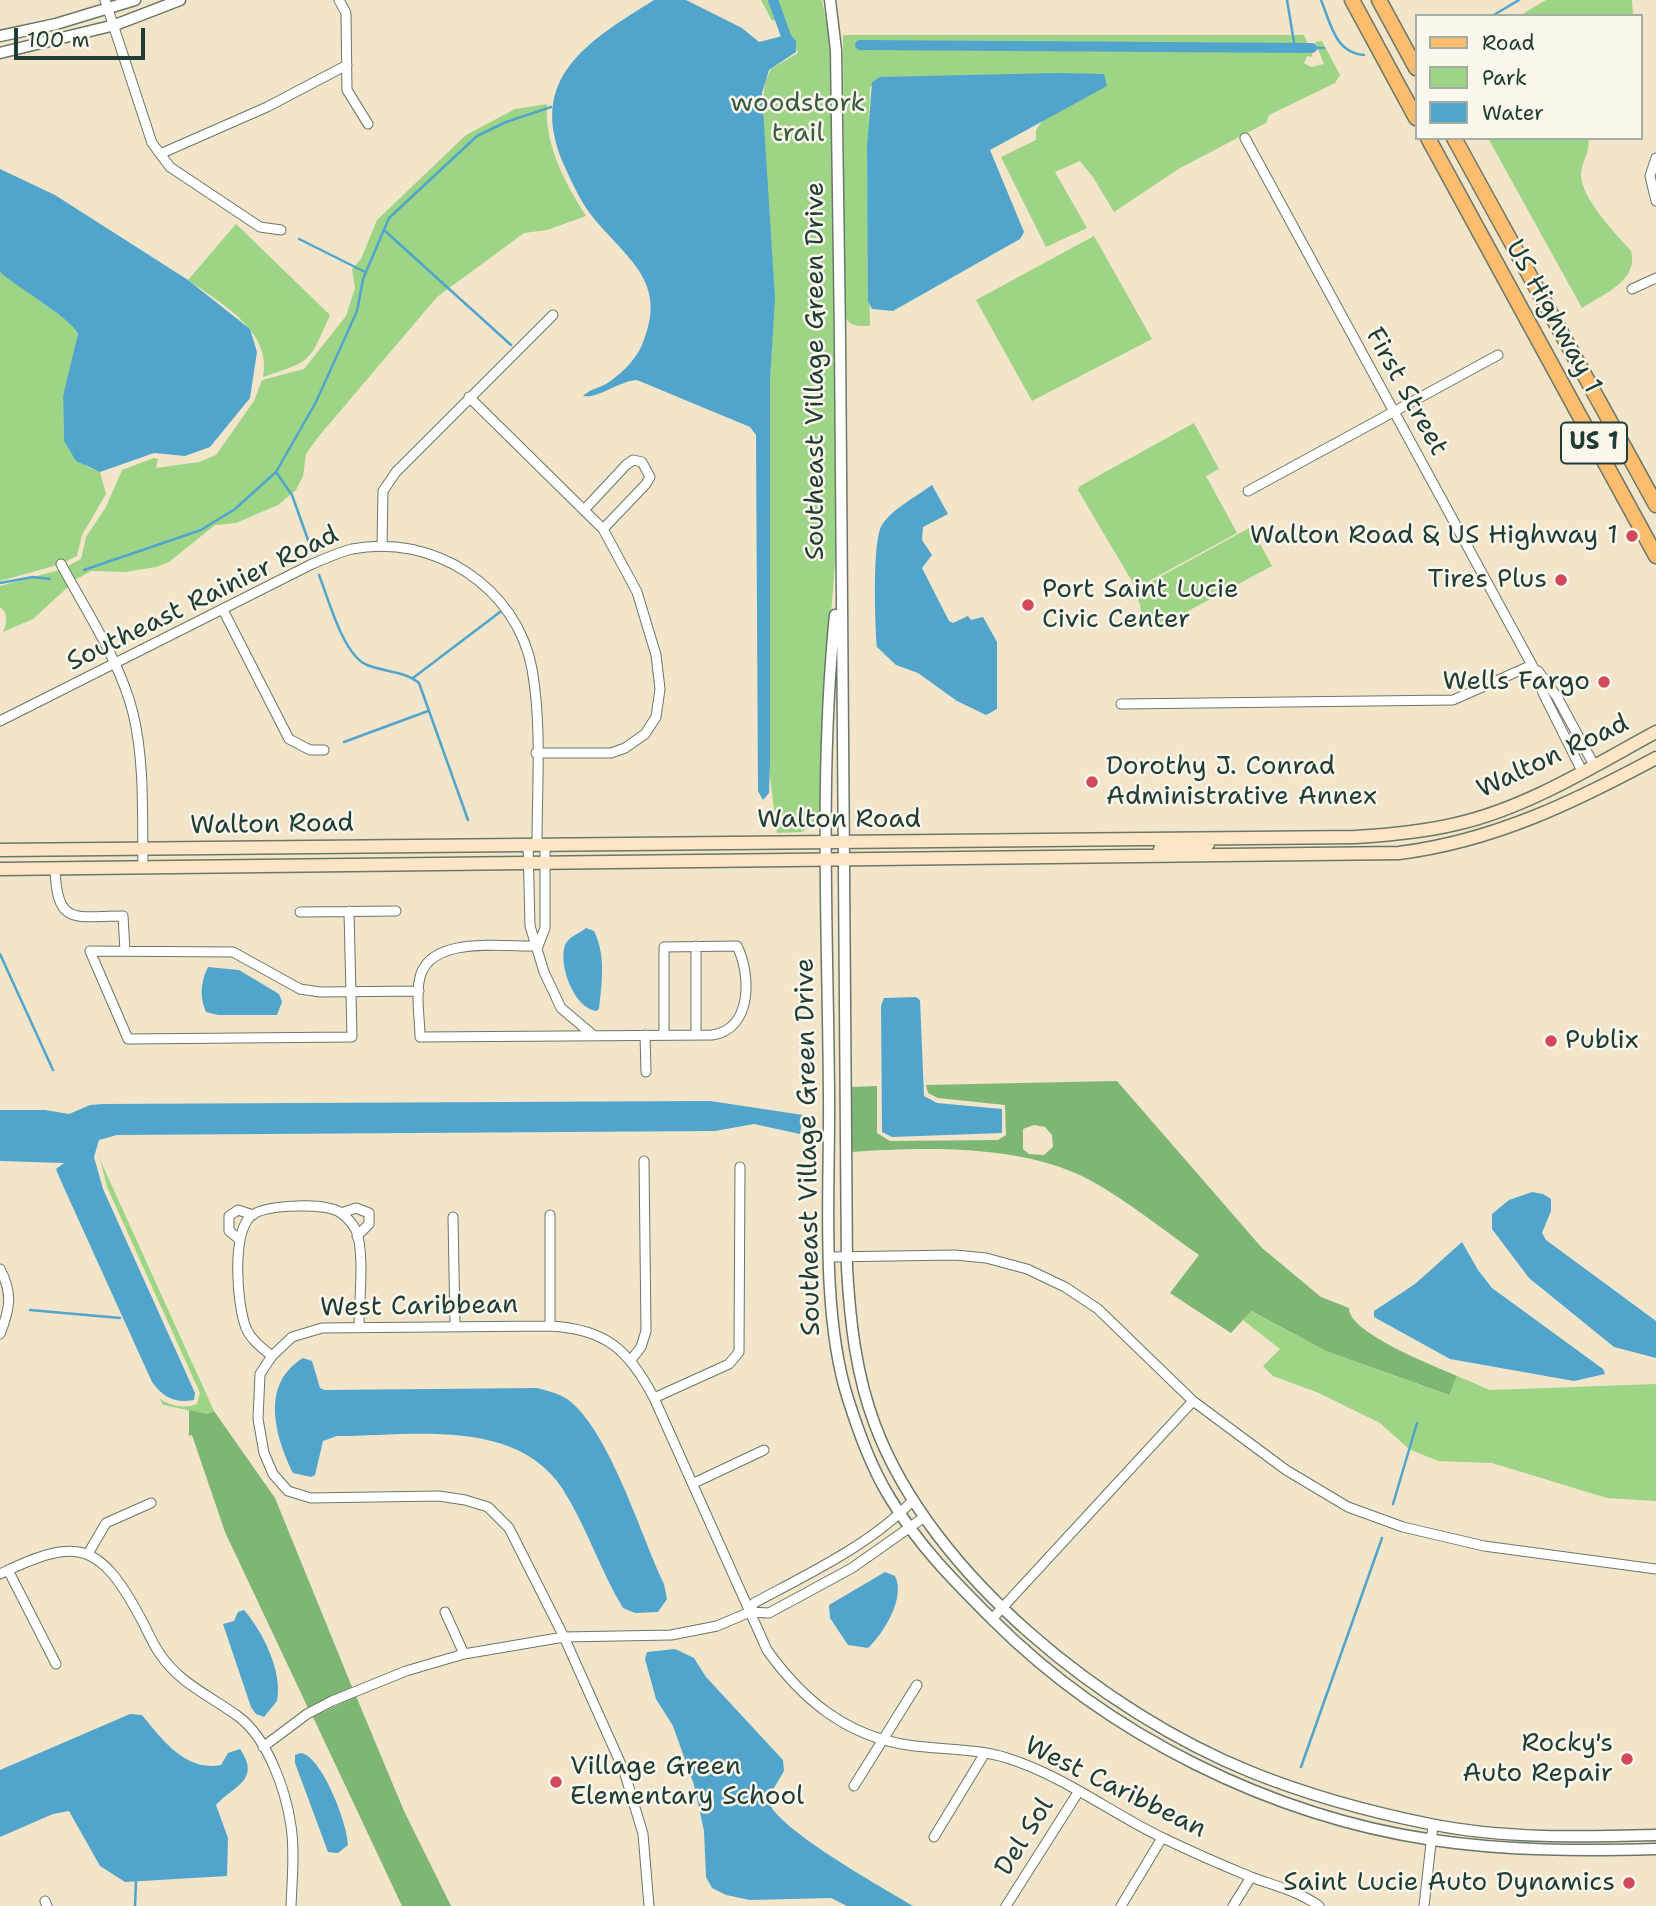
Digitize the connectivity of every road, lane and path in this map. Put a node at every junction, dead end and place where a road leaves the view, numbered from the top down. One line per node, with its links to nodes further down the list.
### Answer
1 (135, 0): 7 (street)
2 (180, 0): 8 (street)
3 (339, 0): 12 (street)
4 (830, 0): 37 (street, Southeast Village Green Drive)
5 (1352, 0): 13 (main road)
6 (1379, 0): 11 (main road)
7 (107, 5): 8 (street); 9 (street)
8 (115, 26): 10 (street); 18 (street)
9 (0, 36)
10 (0, 53)
11 (1414, 64)
12 (347, 65): 14 (street); 18 (street)
13 (1414, 114)
14 (368, 124)
15 (1245, 138): 29 (street, First Street)
16 (1428, 140): 25 (main road, US Highway 1 / US 1)
17 (1455, 140): 26 (main road, US Highway 1 / US 1)
18 (160, 154): 21 (street)
19 (1656, 158): 20 (street)
20 (1656, 201)
21 (281, 230)
22 (1656, 278): 23 (street)
23 (1632, 289)
24 (553, 315): 28 (street)
25 (1532, 330): 26 (main road); 35 (main road, US Highway 1 / US 1)
26 (1569, 350): 31 (main road, US Highway 1 / US 1)
27 (1498, 355): 29 (street)
28 (469, 397): 32 (street); 34 (street)
29 (1393, 412): 30 (street); 40 (street, First Street)
30 (1248, 491)
31 (1656, 505)
32 (584, 509): 33 (street); 33 (street)
33 (603, 529): 45 (street)
34 (382, 546): 38 (street, Southeast Rainier Road); 45 (street, Southeast Rainier Road)
35 (1656, 555)
36 (61, 564): 39 (street)
37 (839, 574): 50 (street, Southeast Village Green Drive); 51 (street, Southeast Village Green Drive)
38 (223, 611): 39 (street, Southeast Rainier Road); 44 (street)
39 (113, 665): 42 (street, Southeast Rainier Road); 53 (street)
40 (1532, 665): 41 (street); 47 (street, First Street)
41 (1121, 704)
42 (0, 721)
43 (1656, 732): 47 (main road, Walton Road)
44 (324, 750)
45 (536, 753): 52 (street, Southeast Rainier Road)
46 (1656, 758): 56 (main road, Walton Road)
47 (1588, 768): 48 (main road, Walton Road)
48 (1217, 839): 49 (main road, Walton Road); 56 (main road)
49 (1130, 840): 51 (main road, Walton Road); 55 (main road)
50 (826, 843): 51 (main road, Walton Road); 52 (main road, Walton Road); 57 (street, Southeast Village Green Drive)
51 (844, 843): 58 (street, Southeast Village Green Drive)
52 (537, 844): 53 (main road, Walton Road); 59 (street); 60 (street)
53 (143, 849): 54 (main road, Walton Road); 61 (street)
54 (0, 850)
55 (1036, 858): 56 (main road, Walton Road); 58 (main road, Walton Road)
56 (1126, 858)
57 (826, 860): 58 (main road, Walton Road); 60 (main road, Walton Road); 86 (street, Southeast Village Green Drive)
58 (844, 860): 85 (street, Southeast Village Green Drive)
59 (529, 863): 60 (main road, Walton Road); 61 (main road, Walton Road); 67 (street)
60 (545, 863): 67 (street)
61 (143, 867): 63 (main road, Walton Road)
62 (0, 869): 63 (main road, Walton Road)
63 (55, 869): 69 (street)
64 (349, 911): 65 (street); 66 (street); 71 (street)
65 (396, 911)
66 (300, 912)
67 (538, 946): 70 (street); 72 (street)
68 (696, 946): 74 (street); 75 (street); 75 (street)
69 (125, 951): 71 (street); 71 (street)
70 (419, 991): 71 (street); 72 (street)
71 (351, 992)
72 (593, 1035): 73 (street)
73 (645, 1035): 74 (street); 76 (street)
74 (664, 1035): 75 (street)
75 (696, 1035)
76 (646, 1072)
77 (644, 1161): 93 (street)
78 (740, 1167): 94 (street)
79 (341, 1213): 80 (street); 83 (street); 83 (street)
80 (253, 1214): 84 (street); 84 (street)
81 (550, 1215): 89 (street)
82 (453, 1217): 88 (street)
83 (357, 1236): 90 (street)
84 (239, 1239): 92 (street)
85 (847, 1256): 86 (street); 95 (street); 98 (street, Southeast Village Green Drive)
86 (830, 1257): 100 (street, Southeast Village Green Drive)
87 (0, 1269): 91 (street)
88 (455, 1325): 89 (street, West Caribbean); 90 (street, West Caribbean)
89 (550, 1326): 93 (street, West Caribbean)
90 (359, 1327): 92 (street, West Caribbean)
91 (0, 1334)
92 (272, 1356): 110 (street, West Caribbean)
93 (631, 1360): 94 (street, West Caribbean)
94 (654, 1398): 97 (street, West Caribbean)
95 (1193, 1401): 104 (street); 106 (street)
96 (764, 1450): 97 (street)
97 (694, 1483): 108 (street, West Caribbean)
98 (912, 1501): 100 (street); 101 (street, Southeast Village Green Drive)
99 (151, 1503): 103 (street)
100 (900, 1514): 102 (street, Southeast Village Green Drive); 108 (street)
101 (923, 1518): 102 (street); 106 (street, Southeast Village Green Drive)
102 (909, 1527): 108 (street); 109 (street, Southeast Village Green Drive)
103 (89, 1552): 105 (street); 117 (street)
104 (1656, 1569)
105 (4, 1572): 112 (street)
106 (1004, 1606): 109 (street); 113 (street, Southeast Village Green Drive)
107 (445, 1612): 111 (street)
108 (750, 1612): 110 (street); 116 (street, West Caribbean)
109 (992, 1619): 114 (street, Southeast Village Green Drive)
110 (565, 1637): 111 (street); 129 (street, West Caribbean)
111 (464, 1654): 117 (street)
112 (56, 1664)
113 (1076, 1669): 114 (street); 121 (street, Southeast Village Green Drive)
114 (1065, 1684): 125 (street, Southeast Village Green Drive)
115 (917, 1685): 116 (street)
116 (882, 1740): 118 (street, West Caribbean); 119 (street)
117 (263, 1747): 128 (street)
118 (985, 1753): 120 (street, West Caribbean); 123 (street)
119 (854, 1786)
120 (1079, 1791): 124 (street, West Caribbean); 130 (street, Del Sol)
121 (1433, 1825): 122 (street, Southeast Village Green Drive); 125 (street)
122 (1656, 1835)
123 (934, 1837)
124 (1162, 1838): 127 (street, West Caribbean); 131 (street)
125 (1432, 1840): 126 (street, Southeast Village Green Drive); 134 (street)
126 (1656, 1849)
127 (1251, 1877): 132 (street); 133 (street, West Caribbean)
128 (291, 1906)
129 (649, 1906)
130 (1006, 1906)
131 (1121, 1906)
132 (1233, 1906)
133 (1319, 1906)
134 (1424, 1906)

